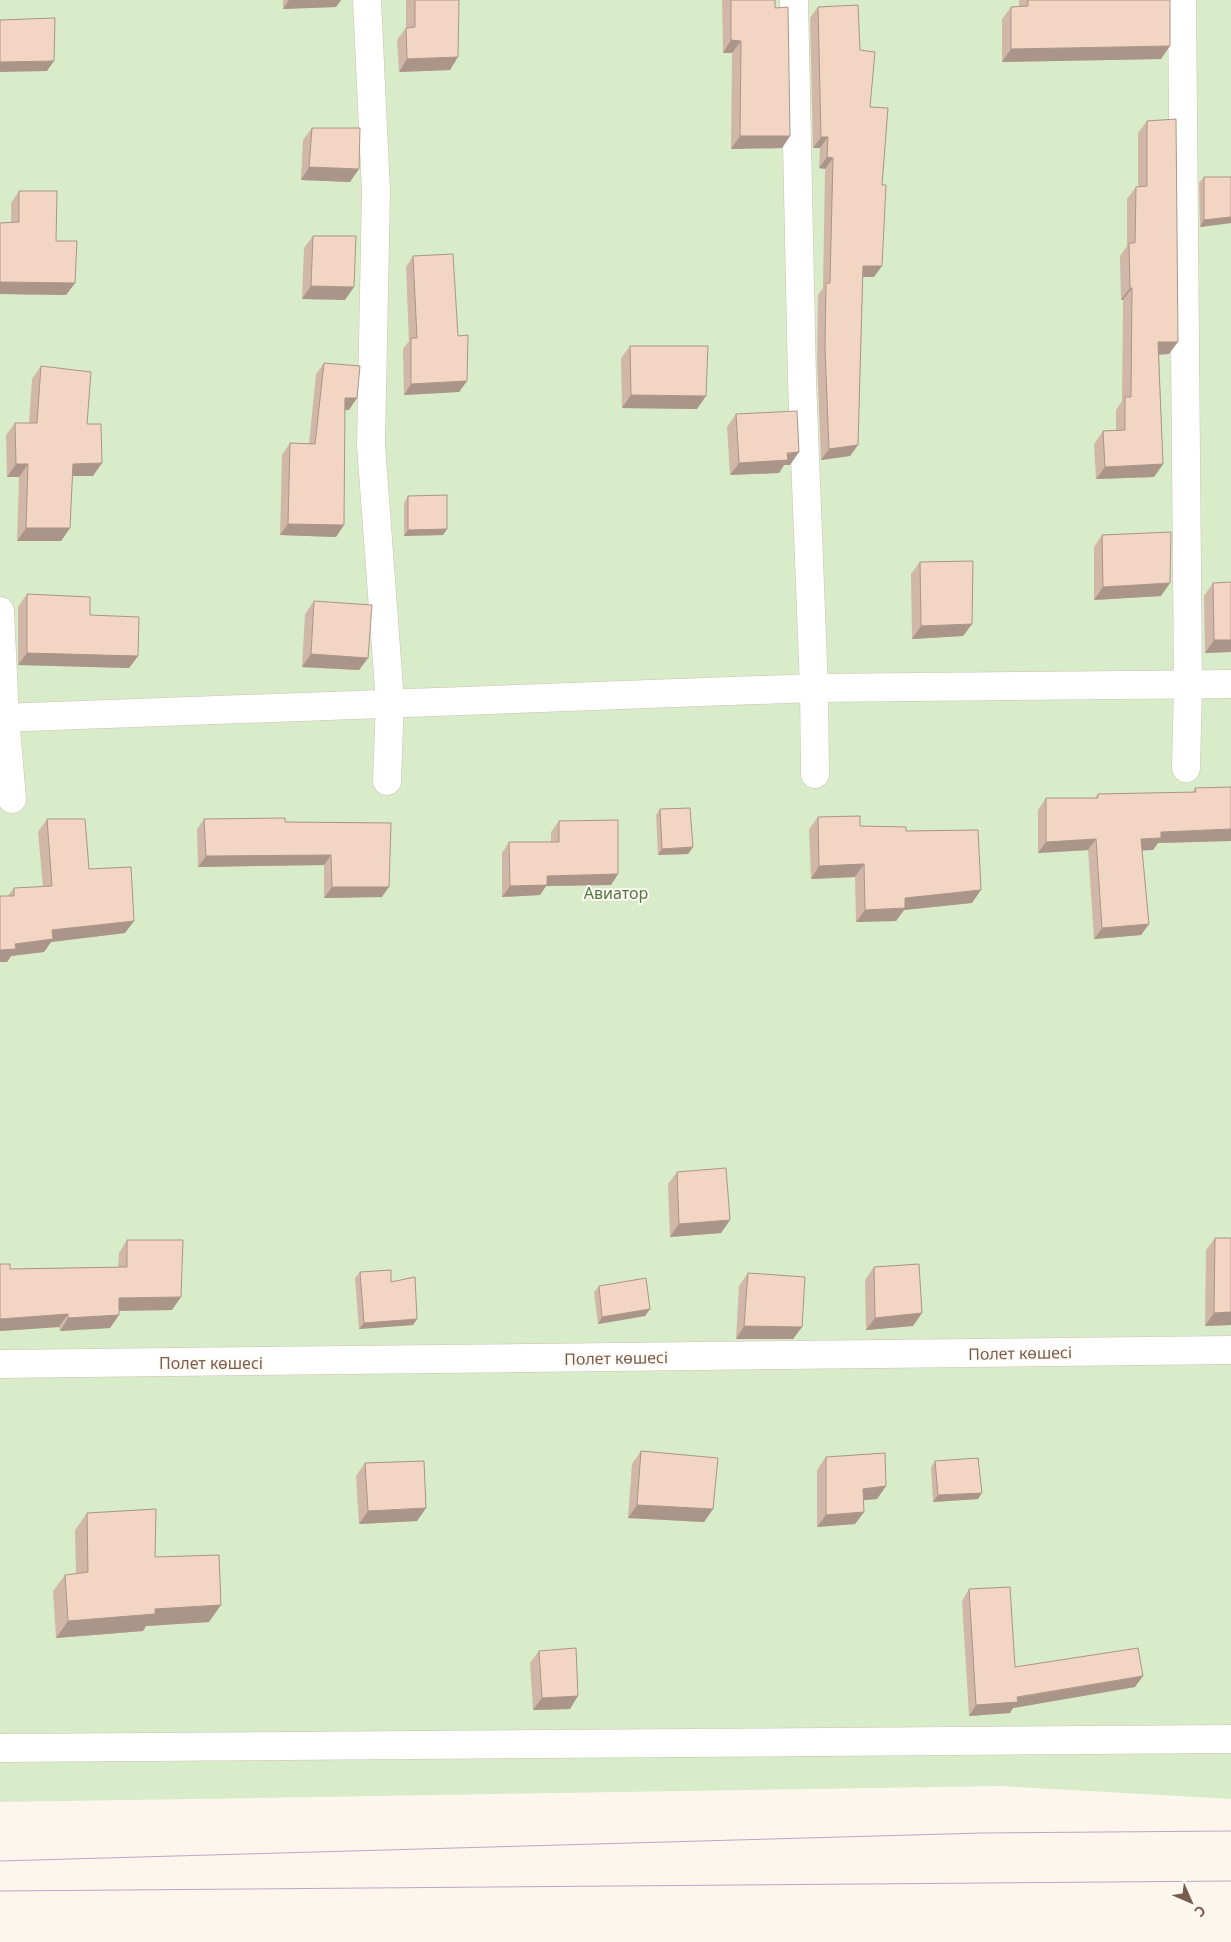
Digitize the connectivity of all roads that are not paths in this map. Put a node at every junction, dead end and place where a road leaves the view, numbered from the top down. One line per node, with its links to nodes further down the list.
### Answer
1 (367, 0): 8 (street)
2 (794, 0): 7 (street)
3 (1182, 0): 6 (street)
4 (0, 611): 9 (street)
5 (1231, 684): 6 (street)
6 (1188, 685): 7 (street); 10 (street)
7 (814, 688): 8 (street); 11 (street)
8 (390, 702): 9 (street); 12 (street)
9 (3, 718): 13 (street)
10 (1186, 768)
11 (815, 774)
12 (387, 781)
13 (12, 798)
14 (1231, 1350): 15 (street, Полет көшесі)
15 (0, 1364)
16 (1231, 1739): 17 (street)
17 (0, 1748)

